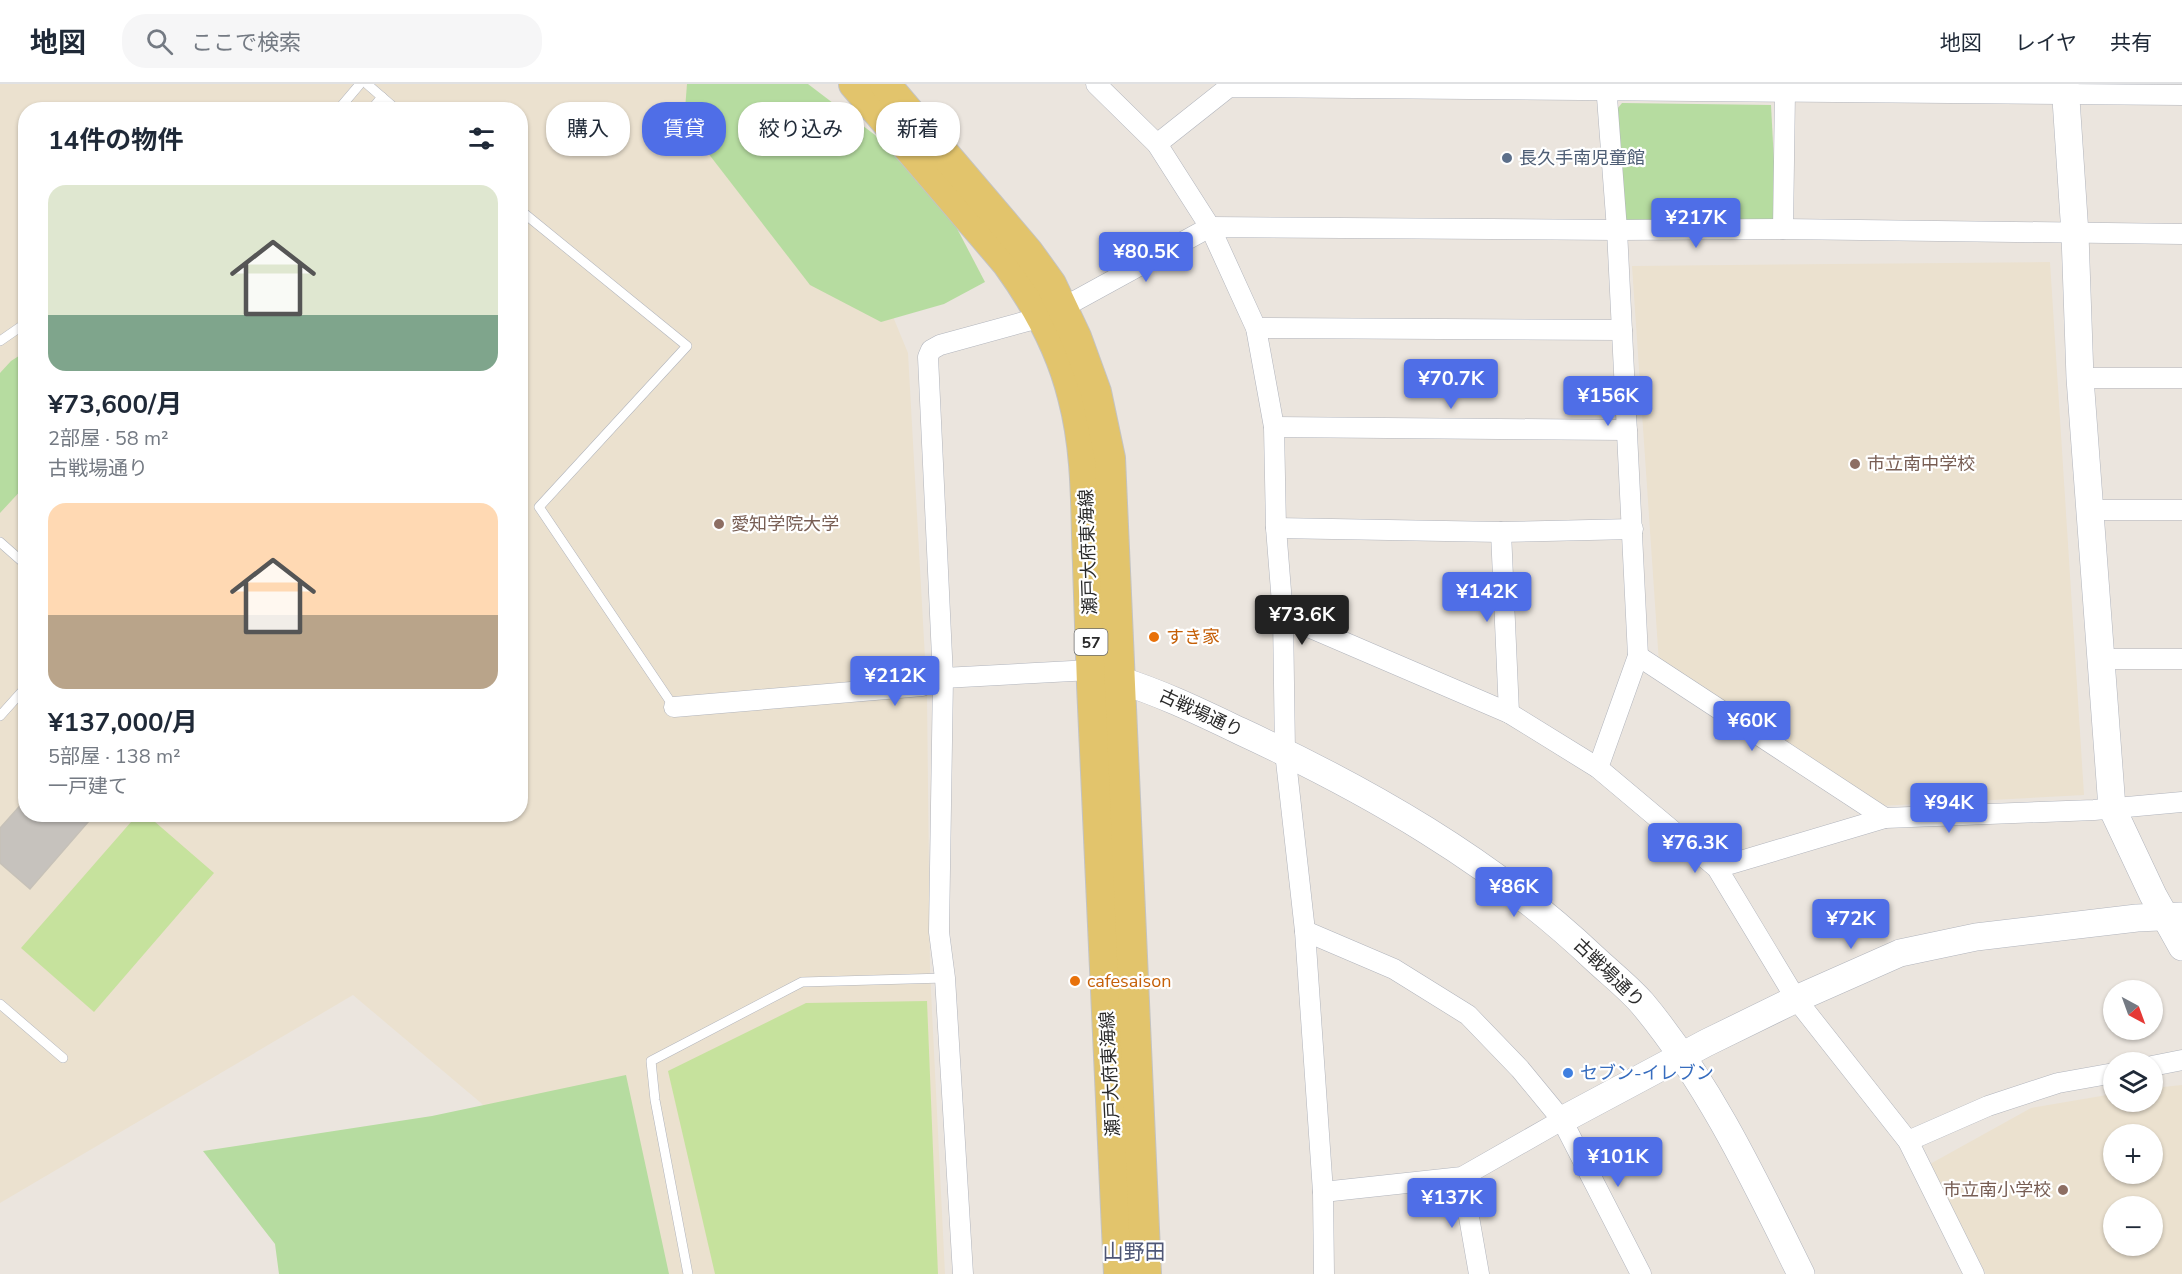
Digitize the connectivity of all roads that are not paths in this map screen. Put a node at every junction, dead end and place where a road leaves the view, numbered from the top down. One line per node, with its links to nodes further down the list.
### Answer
1 (360, 84): 12 (lane)
2 (367, 84): 11 (lane)
3 (854, 84): 22 (main road, 瀬戸大府東海線 / 57)
4 (885, 84): 22 (main road, 瀬戸大府東海線 / 57)
5 (1096, 84): 15 (street)
6 (1229, 85): 7 (street); 15 (street)
7 (1606, 86): 9 (street); 18 (street)
8 (2066, 89): 9 (street); 10 (street); 20 (street)
9 (1785, 92): 19 (street)
10 (2182, 94)
11 (382, 97): 13 (lane); 14 (lane)
12 (345, 102)
13 (378, 102)
14 (388, 102)
15 (1157, 144): 17 (street)
16 (528, 217): 45 (lane)
17 (1210, 227): 18 (street); 22 (street); 23 (street)
18 (1617, 230): 19 (street); 25 (street)
19 (1783, 230): 20 (street)
20 (2075, 234): 21 (street); 27 (street)
21 (2182, 234)
22 (1053, 312): 42 (main road, 瀬戸大府東海線 / 57); 43 (street)
23 (1256, 328): 25 (street); 29 (street)
24 (18, 329): 26 (lane)
25 (1622, 330): 30 (street)
26 (0, 341)
27 (2080, 378): 28 (street); 31 (street)
28 (2182, 378)
29 (1274, 427): 30 (street); 33 (street)
30 (1627, 430): 34 (street)
31 (2091, 510): 32 (street); 40 (street)
32 (2182, 510)
33 (1275, 528): 35 (street); 38 (street)
34 (1633, 529): 35 (street); 39 (street)
35 (1501, 532): 46 (street)
36 (0, 542): 37 (lane)
37 (18, 558)
38 (1283, 616): 46 (street); 48 (street)
39 (1638, 656): 49 (street); 52 (street)
40 (2100, 659): 41 (street); 51 (street)
41 (2182, 659)
42 (1105, 675): 43 (street); 48 (street, 古戦場通り); 71 (main road, 瀬戸大府東海線 / 57); 72 (main road, 瀬戸大府東海線 / 57)
43 (943, 678): 45 (street); 57 (street)
44 (18, 696): 47 (lane)
45 (674, 707)
46 (1509, 713): 49 (street)
47 (0, 716)
48 (1285, 752): 55 (street); 60 (street, 古戦場通り)
49 (1598, 768): 53 (street)
50 (2182, 802): 51 (street)
51 (2112, 808): 52 (street); 54 (street)
52 (1886, 818): 53 (street)
53 (1717, 868): 58 (street)
54 (2174, 917): 56 (street); 58 (street)
55 (1305, 931): 65 (street); 68 (street)
56 (2182, 947)
57 (945, 978): 69 (lane); 70 (street)
58 (1796, 999): 60 (street); 66 (street)
59 (0, 1004): 61 (lane)
60 (1682, 1057): 65 (street); 76 (street, 古戦場通り)
61 (63, 1058)
62 (2182, 1060): 63 (street)
63 (2163, 1064)
64 (2103, 1075): 66 (street)
65 (1562, 1120): 67 (street); 75 (street)
66 (1908, 1141): 77 (street)
67 (1462, 1177): 68 (street); 74 (street)
68 (1323, 1192): 73 (street)
69 (688, 1274)
70 (963, 1274)
71 (1119, 1274)
72 (1146, 1274)
73 (1324, 1274)
74 (1479, 1274)
75 (1641, 1274)
76 (1801, 1274)
77 (1974, 1274)

